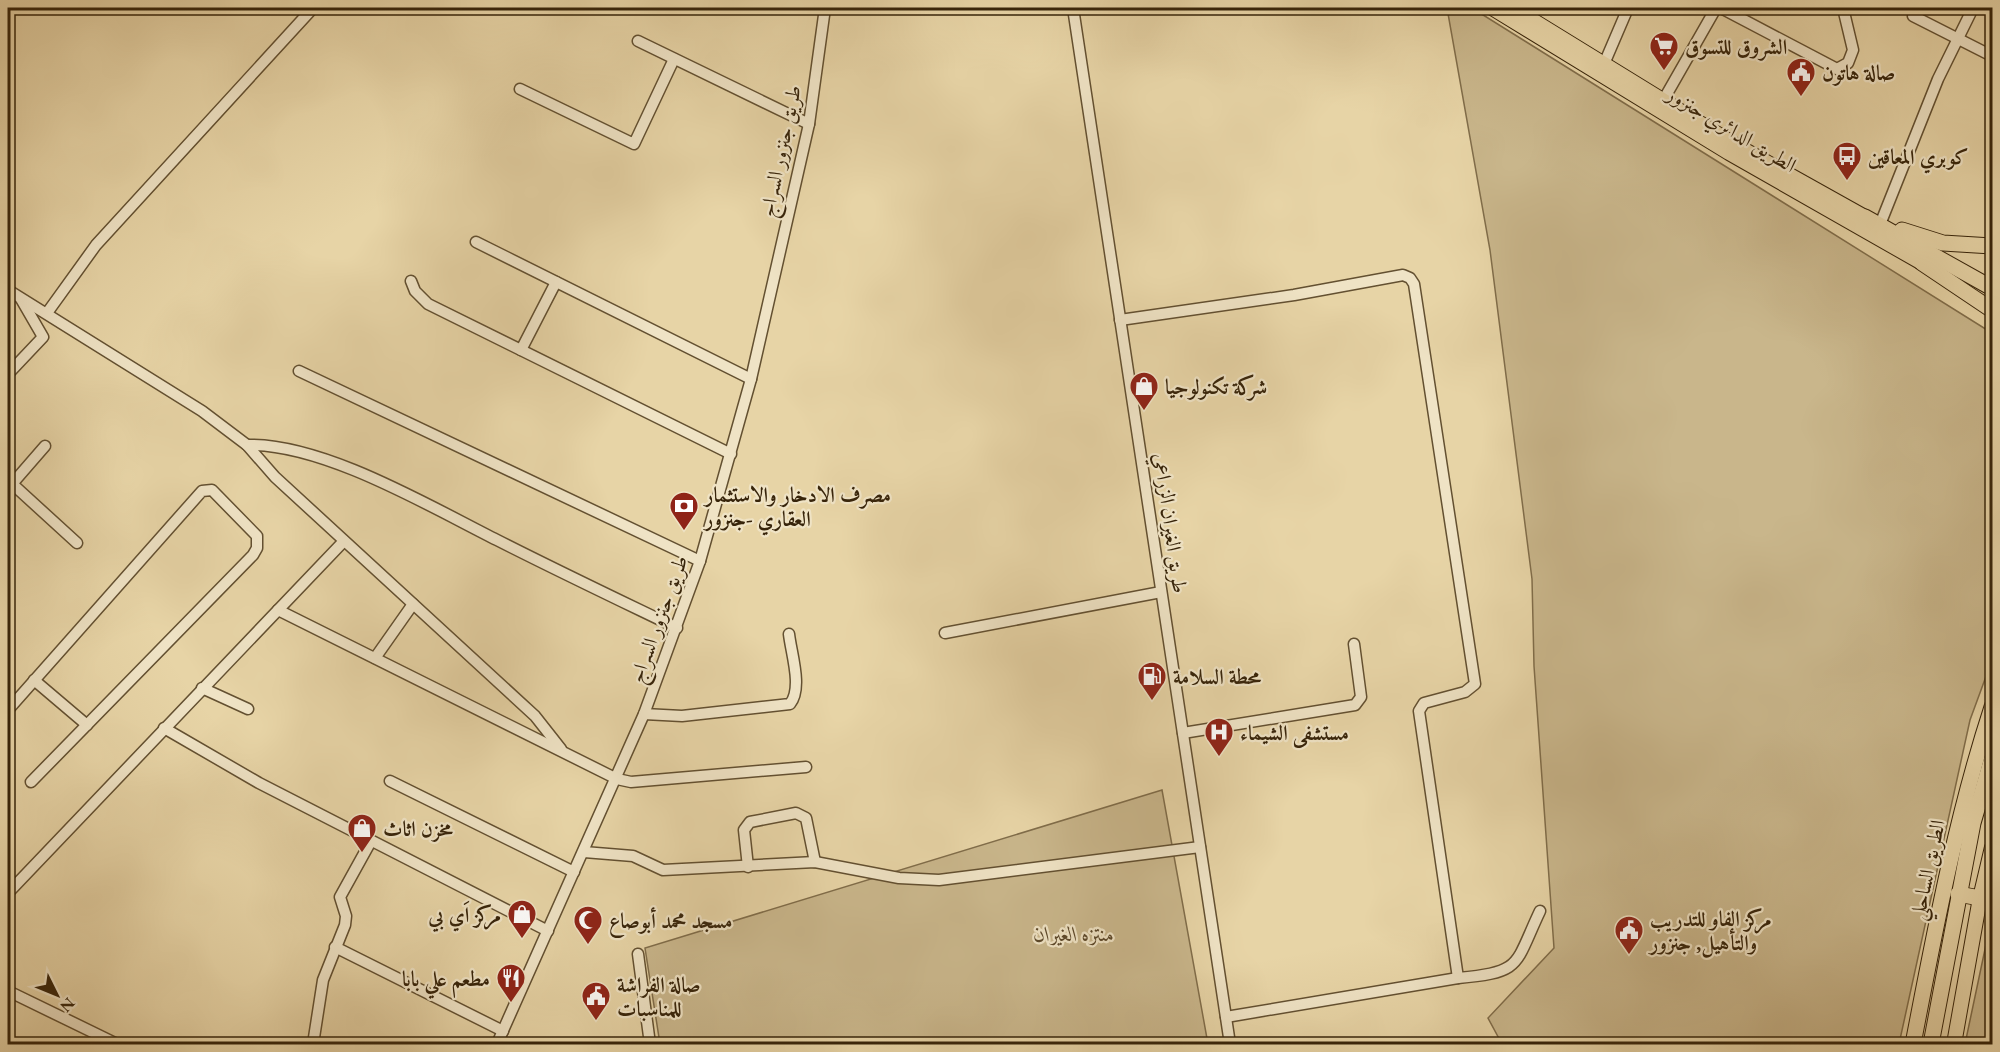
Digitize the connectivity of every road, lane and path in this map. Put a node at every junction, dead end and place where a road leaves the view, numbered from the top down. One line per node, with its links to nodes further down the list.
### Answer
1 (313, 8): 32 (street)
2 (825, 8): 19 (street, طريق جنزور السراج)
3 (1073, 8): 33 (street, طريق الغيران الزراعي)
4 (1492, 8): 24 (main road, الطريق الدائري جنزور)
5 (1513, 8): 16 (main road, الطريق الدائري جنزور)
6 (1628, 8): 16 (street)
7 (1716, 8): 18 (street)
8 (1721, 8): 9 (street)
9 (1843, 8)
10 (1973, 8): 12 (street)
11 (1913, 16): 12 (street)
12 (1956, 39): 14 (street); 21 (street)
13 (638, 41): 15 (street)
14 (1992, 56)
15 (674, 59): 17 (street); 19 (street)
16 (1604, 64): 18 (main road, الطريق الدائري جنزور)
17 (520, 89)
18 (1664, 99): 20 (main road, الطريق الدائري جنزور)
19 (809, 124): 37 (street, طريق جنزور السراج)
20 (1865, 217): 21 (highway); 27 (highway)
21 (1881, 222): 23 (highway)
22 (476, 242): 26 (street)
23 (1992, 246)
24 (1922, 263): 30 (highway); 31 (highway)
25 (411, 281): 34 (street)
26 (556, 282): 34 (street); 37 (street)
27 (1992, 288)
28 (8, 290): 29 (street)
29 (20, 298): 32 (street); 36 (street)
30 (1992, 300)
31 (1992, 310)
32 (47, 313): 38 (street)
33 (1119, 320): 45 (street, طريق الغيران الزراعي); 84 (street)
34 (521, 350): 40 (street)
35 (298, 371): 44 (street)
36 (8, 374)
37 (751, 379): 40 (street, طريق جنزور السراج)
38 (247, 445): 42 (street); 48 (street)
39 (45, 446): 41 (street)
40 (731, 454): 44 (street, طريق جنزور السراج)
41 (10, 482): 43 (street)
42 (344, 541): 46 (street); 47 (street)
43 (77, 543)
44 (700, 561): 48 (street, طريق جنزور السراج)
45 (1161, 592): 49 (street); 61 (street, طريق الغيران الزراعي)
46 (413, 604): 52 (street); 62 (street)
47 (278, 610): 52 (street); 54 (street)
48 (677, 628): 58 (street, طريق جنزور السراج)
49 (945, 633)
50 (789, 634): 58 (street)
51 (1354, 644): 61 (street)
52 (375, 658): 62 (street)
53 (34, 680): 57 (street); 59 (street); 59 (street)
54 (202, 688): 56 (street); 60 (street)
55 (1992, 707): 93 (highway, الطريق الساحلي)
56 (248, 709)
57 (8, 710)
58 (644, 714): 65 (street, طريق جنزور السراج)
59 (87, 725): 68 (street)
60 (164, 728): 70 (street); 77 (street)
61 (1183, 733): 71 (street, طريق الغيران الزراعي)
62 (561, 749): 65 (street)
63 (1992, 758): 69 (highway, الطريق الساحلي)
64 (806, 767): 65 (street)
65 (616, 779): 73 (street, طريق جنزور السراج)
66 (390, 781): 76 (street)
67 (1992, 781): 69 (highway)
68 (32, 782)
69 (1973, 823): 78 (highway, الطريق الساحلي)
70 (371, 841): 81 (street); 82 (street)
71 (1200, 847): 74 (street); 86 (street, طريق الغيران الزراعي)
72 (1992, 847): 79 (main road)
73 (584, 852): 75 (street); 76 (street, طريق جنزور السراج)
74 (815, 862): 75 (street); 75 (street)
75 (748, 867)
76 (574, 872): 81 (street, طريق جنزور السراج)
77 (8, 893)
78 (1958, 894): 79 (highway); 94 (highway, الطريق الساحلي)
79 (1980, 898): 95 (main road)
80 (1540, 911): 84 (street)
81 (548, 931): 87 (street, طريق جنزور السراج)
82 (335, 947): 87 (street); 89 (street)
83 (638, 954): 91 (street)
84 (1458, 978): 86 (street)
85 (8, 991): 88 (street)
86 (1226, 1017): 92 (street, طريق الغيران الزراعي)
87 (503, 1031): 90 (street, طريق جنزور السراج)
88 (117, 1044)
89 (313, 1044)
90 (496, 1044)
91 (650, 1044)
92 (1230, 1044)
93 (1913, 1044)
94 (1931, 1044)
95 (1954, 1044)

